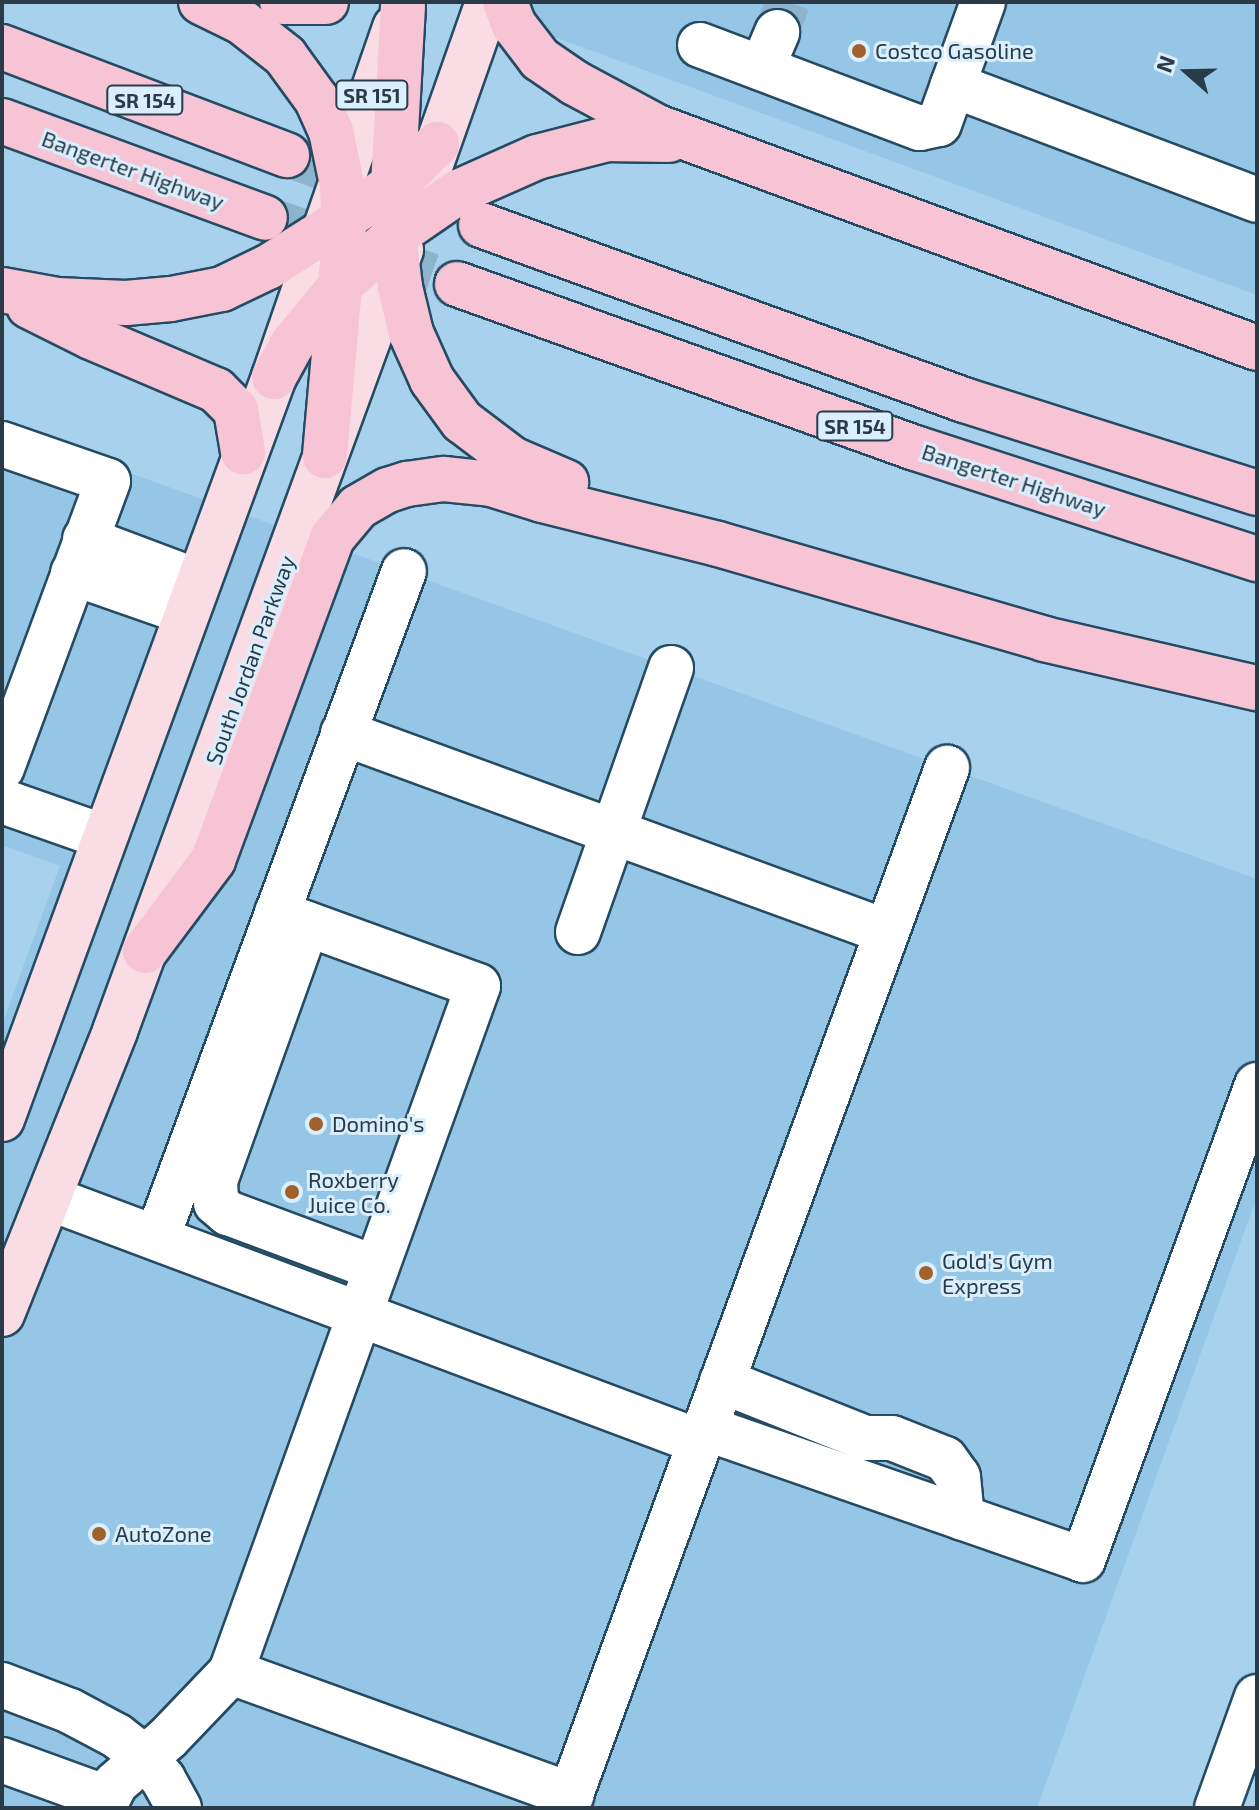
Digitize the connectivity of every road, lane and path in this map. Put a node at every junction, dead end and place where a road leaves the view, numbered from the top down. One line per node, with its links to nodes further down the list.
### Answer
1 (201, 2): 16 (highway)
2 (282, 2): 3 (highway)
3 (326, 2)
4 (488, 2): 12 (main road)
5 (505, 2): 13 (highway)
6 (983, 2): 10 (street)
7 (403, 4): 16 (main road, SR 151); 19 (highway)
8 (700, 45): 10 (street)
9 (2, 47): 14 (highway, SR 154)
10 (953, 85): 15 (street)
11 (2, 121): 17 (highway, Bangerter Highway)
12 (437, 144): 19 (highway)
13 (703, 146): 19 (highway); 23 (highway)
14 (287, 155)
15 (1257, 200)
16 (337, 212): 19 (highway); 21 (highway); 22 (highway); 24 (main road)
17 (265, 218)
18 (481, 225): 28 (highway, SR 154)
19 (398, 227): 21 (highway); 27 (main road, South Jordan Parkway); 29 (highway)
20 (457, 284): 31 (highway, Bangerter Highway / SR 154)
21 (340, 286): 24 (highway); 27 (highway)
22 (2, 291): 26 (highway)
23 (1257, 348)
24 (274, 377): 26 (main road)
25 (2, 444): 30 (street)
26 (243, 452): 33 (main road)
27 (325, 456): 46 (main road, South Jordan Parkway)
28 (1257, 493)
29 (718, 544): 35 (highway); 46 (highway)
30 (79, 556): 33 (street); 36 (street)
31 (1257, 559)
32 (404, 571): 37 (street)
33 (191, 597): 42 (main road)
34 (671, 668): 41 (street)
35 (1257, 688)
36 (10, 719): 38 (street)
37 (343, 733): 41 (street); 43 (street)
38 (2, 768)
39 (947, 768): 45 (street)
40 (2, 801): 42 (street)
41 (614, 833): 44 (street); 45 (street)
42 (104, 837): 48 (main road)
43 (292, 918): 50 (street); 51 (street); 51 (street)
44 (578, 932)
45 (887, 932): 54 (street)
46 (145, 951): 49 (main road, South Jordan Parkway)
47 (1257, 1085): 56 (street)
48 (2, 1119)
49 (49, 1198): 50 (street); 52 (main road, South Jordan Parkway)
50 (157, 1238): 53 (street)
51 (376, 1268): 53 (street)
52 (2, 1314)
53 (360, 1314): 55 (street); 57 (street)
54 (722, 1381): 55 (street); 56 (street)
55 (703, 1435): 56 (street); 62 (street)
56 (962, 1518)
57 (231, 1672): 60 (street); 62 (street)
58 (2, 1685): 60 (street)
59 (1257, 1697): 65 (street)
60 (144, 1757): 63 (street); 64 (street)
61 (2, 1760): 63 (street)
62 (568, 1802)
63 (105, 1803)
64 (179, 1808)
65 (1217, 1808)

